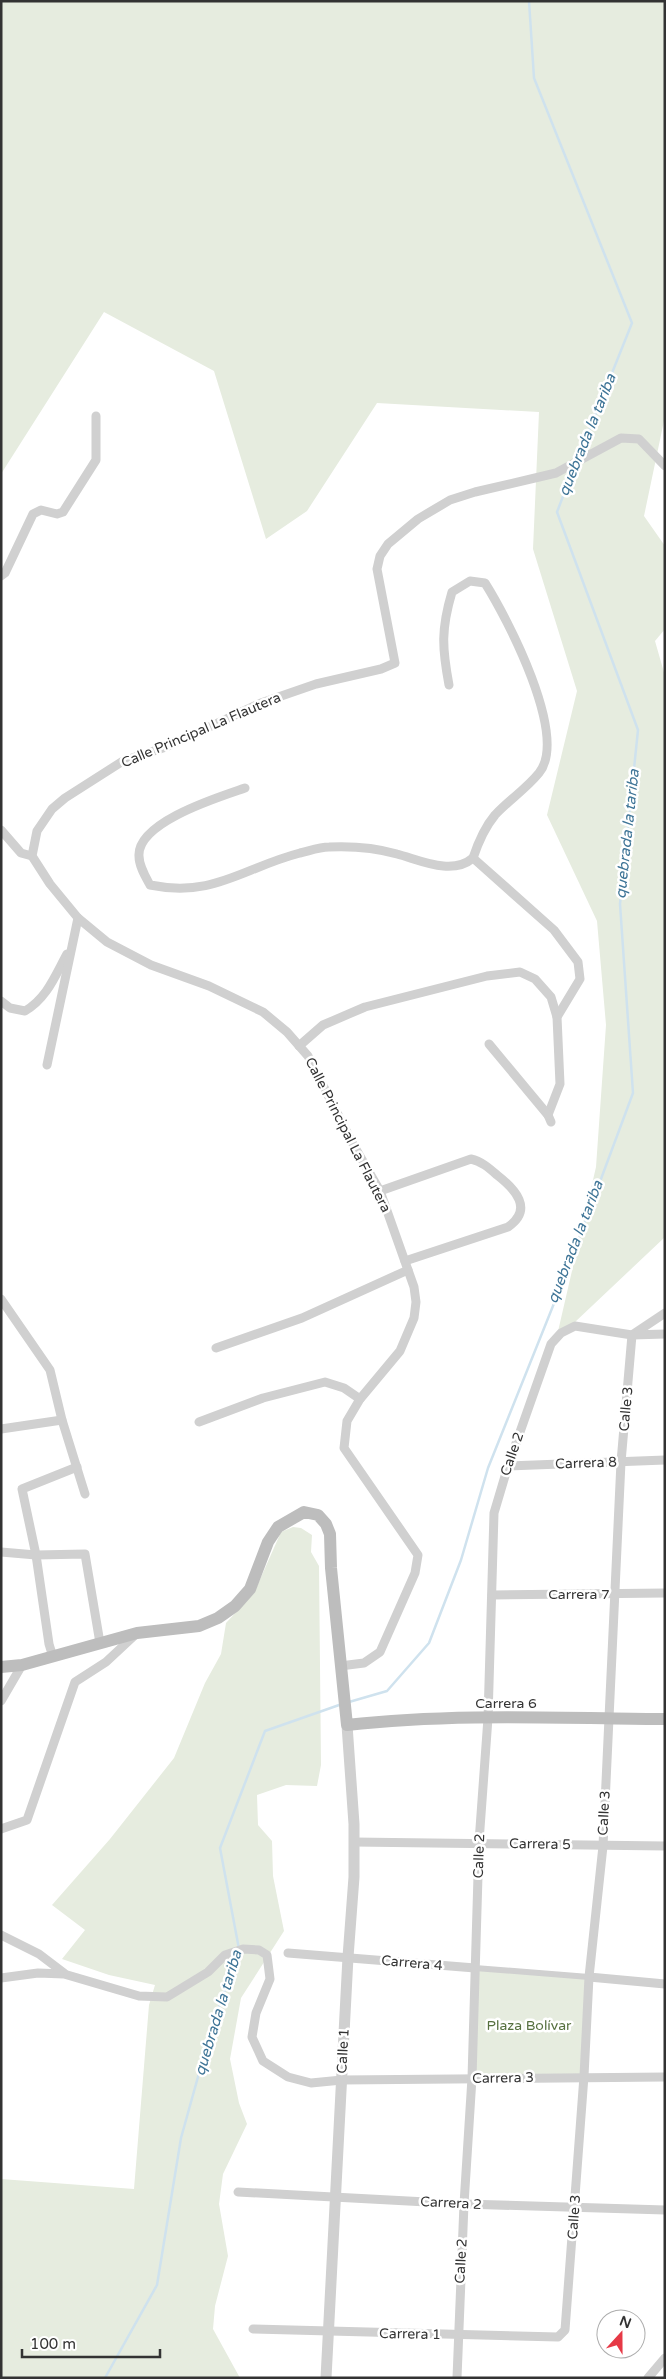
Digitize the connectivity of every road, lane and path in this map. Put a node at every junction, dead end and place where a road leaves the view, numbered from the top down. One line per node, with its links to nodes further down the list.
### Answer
1 (96, 416): 3 (street)
2 (665, 466): 7 (street, Calle Principal La Flautera)
3 (1, 576)
4 (449, 685): 8 (street)
5 (244, 788): 8 (street)
6 (1, 830): 7 (street)
7 (32, 856): 9 (street, Calle Principal La Flautera)
8 (473, 858): 12 (street)
9 (78, 918): 10 (street); 14 (street, Calle Principal La Flautera)
10 (72, 946): 11 (street); 15 (street)
11 (1, 1001)
12 (557, 1017): 13 (street); 14 (street)
13 (489, 1044)
14 (299, 1046): 16 (street, Calle Principal La Flautera)
15 (47, 1065)
16 (380, 1191): 17 (street, Calle Principal La Flautera); 17 (street)
17 (406, 1265): 22 (street); 23 (street, Calle Principal La Flautera)
18 (1, 1299): 24 (street)
19 (665, 1313): 21 (street)
20 (665, 1334): 21 (street)
21 (632, 1335): 28 (street, Calle 3); 29 (street, Calle 2)
22 (216, 1348)
23 (360, 1399): 25 (street); 41 (street, Calle Principal La Flautera)
24 (62, 1420): 26 (street); 30 (street)
25 (199, 1422)
26 (1, 1429)
27 (665, 1460): 28 (street, Carrera 8)
28 (621, 1462): 29 (street, Carrera 8); 36 (street, Calle 3)
29 (508, 1466): 35 (street, Calle 2)
30 (77, 1467): 31 (street); 33 (street)
31 (85, 1494)
32 (1, 1552): 33 (street)
33 (36, 1555): 38 (street); 39 (street)
34 (665, 1593): 36 (street, Carrera 7)
35 (492, 1594): 36 (street, Carrera 7); 44 (street, Calle 2)
36 (616, 1594): 45 (street, Calle 3)
37 (137, 1633): 38 (main road); 41 (main road); 48 (street)
38 (100, 1643): 39 (main road)
39 (53, 1656): 40 (main road)
40 (22, 1665): 42 (main road); 43 (street)
41 (340, 1666): 47 (main road)
42 (1, 1667)
43 (1, 1701)
44 (488, 1718): 45 (main road, Carrera 6); 47 (main road, Carrera 6); 50 (street, Calle 2)
45 (610, 1718): 46 (main road, Carrera 6); 51 (street, Calle 3)
46 (665, 1719)
47 (347, 1725): 49 (street, Calle 1)
48 (1, 1829)
49 (354, 1842): 50 (street, Carrera 5); 55 (street, Calle 1)
50 (479, 1842): 51 (street, Carrera 5); 56 (street, Calle 2)
51 (603, 1846): 52 (street, Carrera 5); 58 (street, Calle 3)
52 (665, 1846)
53 (1, 1936): 57 (street)
54 (288, 1952): 55 (street, Carrera 4)
55 (348, 1957): 56 (street, Carrera 4); 64 (street, Calle 1)
56 (475, 1968): 58 (street); 63 (street, Calle 2)
57 (64, 1974): 59 (street); 64 (street, Carrera 3)
58 (589, 1977): 60 (street); 61 (street, Calle 3)
59 (1, 1978)
60 (665, 1984)
61 (584, 2076): 62 (street, Carrera 3); 63 (street, Carrera 3); 68 (street, Calle 3)
62 (665, 2077)
63 (472, 2078): 64 (street, Carrera 3); 67 (street, Calle 2)
64 (342, 2080): 66 (street, Calle 1)
65 (238, 2192): 66 (street, Carrera 2)
66 (335, 2197): 67 (street, Carrera 2); 72 (street, Calle 1)
67 (464, 2204): 68 (street, Carrera 2); 73 (street, Calle 2)
68 (574, 2209): 69 (street, Carrera 2); 71 (street, Calle 3)
69 (665, 2210)
70 (253, 2329): 72 (street, Carrera 1)
71 (565, 2330): 73 (street, Carrera 1)
72 (329, 2332): 73 (street, Carrera 1); 75 (street, Calle 1)
73 (457, 2335): 76 (street, Calle 2)
74 (665, 2358): 77 (street)
75 (326, 2378)
76 (457, 2378)
77 (648, 2378)

